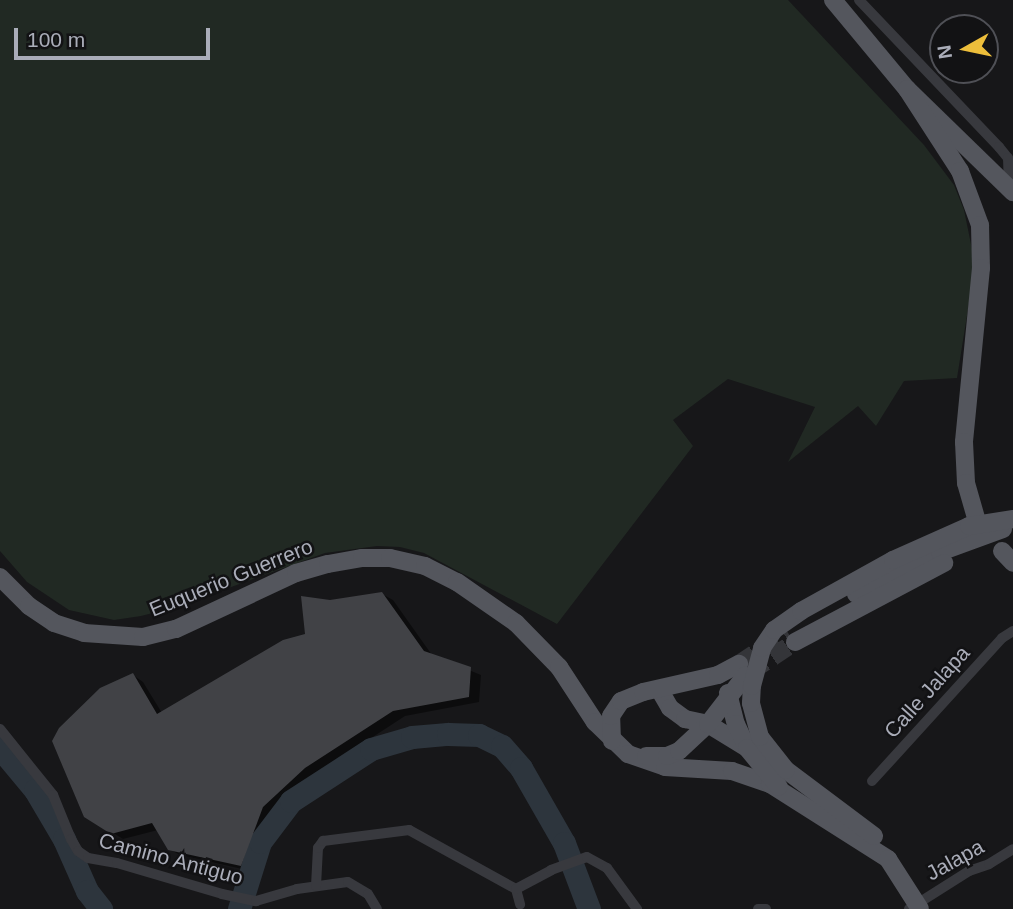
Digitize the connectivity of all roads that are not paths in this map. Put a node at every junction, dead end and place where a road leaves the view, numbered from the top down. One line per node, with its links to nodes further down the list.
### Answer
1 (833, 0): 3 (main road)
2 (859, 0): 4 (street)
3 (907, 89): 4 (main road); 5 (main road)
4 (1011, 190)
5 (976, 517)
6 (1013, 519): 24 (main road)
7 (1013, 525): 8 (main road)
8 (1013, 536)
9 (0, 577): 15 (main road, Euquerio Guerrero)
10 (1013, 631): 18 (street, Calle Jalapa)
11 (659, 689): 12 (main road); 13 (main road); 15 (main road)
12 (729, 693): 13 (main road); 16 (main road)
13 (708, 724): 16 (main road); 17 (main road)
14 (0, 729): 21 (street, Camino Antiguo)
15 (612, 741): 17 (main road, Euquerio Guerrero)
16 (747, 748): 19 (main road)
17 (628, 754): 19 (main road, Euquerio Guerrero)
18 (872, 781)
19 (783, 792): 24 (main road)
20 (1013, 849): 24 (street, Jalapa)
21 (316, 886): 22 (street); 25 (street, Camino Antiguo)
22 (516, 889): 23 (street); 26 (street)
23 (520, 904)
24 (918, 906)
25 (377, 909)
26 (637, 909)
27 (758, 909): 28 (street)
28 (766, 909)

